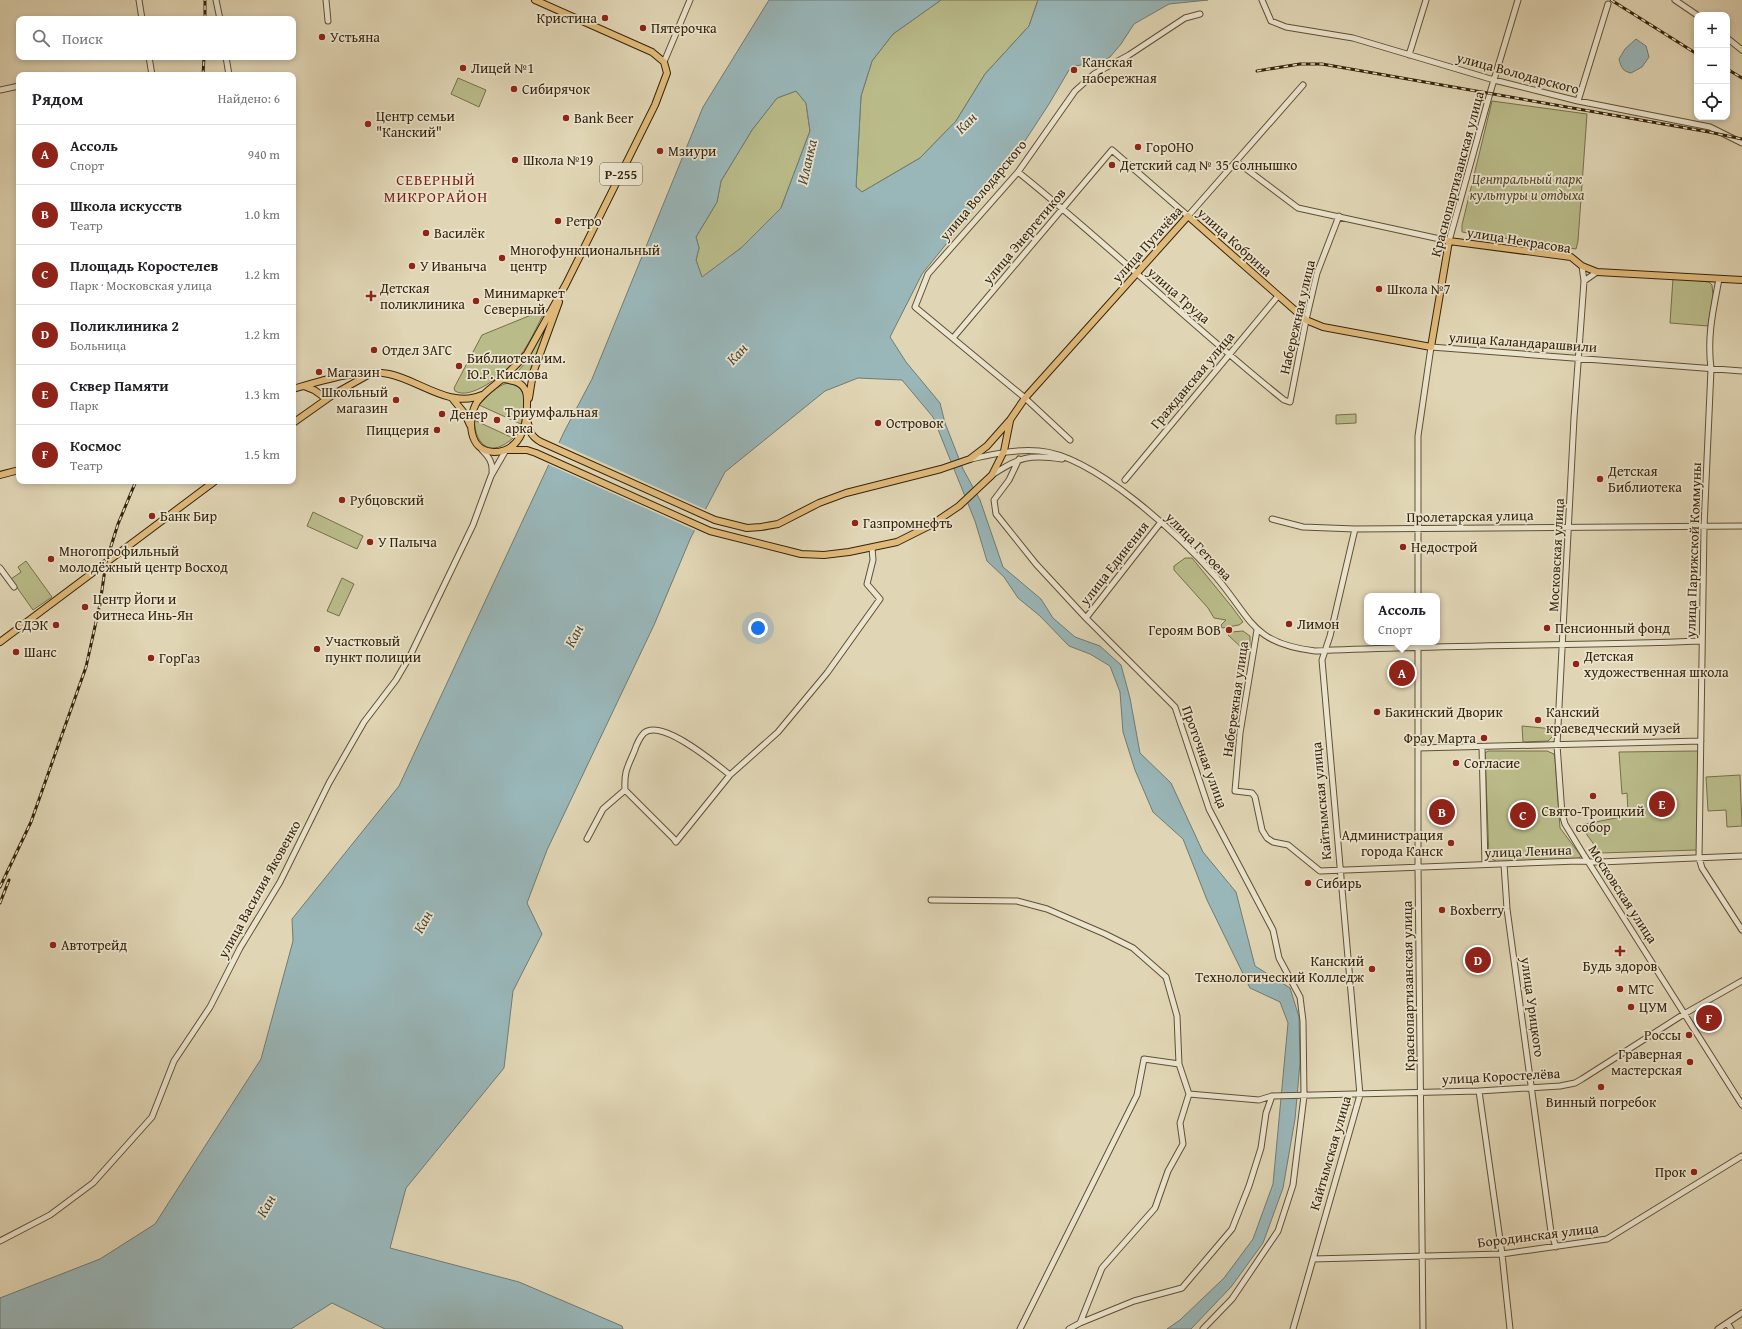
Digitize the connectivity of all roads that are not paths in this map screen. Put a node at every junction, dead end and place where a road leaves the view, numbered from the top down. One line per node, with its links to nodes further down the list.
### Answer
1 (138, 0): 13 (street)
2 (216, 0): 14 (street)
3 (326, 0): 15 (street)
4 (535, 0): 21 (main road)
5 (690, 0): 21 (street)
6 (1262, 0): 18 (street, улица Володарского)
7 (1426, 0): 18 (street)
8 (1518, 0): 24 (street, Краснопартизанская улица)
9 (1675, 0): 11 (street)
10 (1608, 4): 28 (street)
11 (1694, 13)
12 (1200, 14): 32 (street, улица Володарского)
13 (141, 16)
14 (219, 16)
15 (328, 22)
16 (1730, 40): 17 (street)
17 (1742, 50)
18 (1410, 56): 24 (street, улица Володарского)
19 (150, 60): 22 (street)
20 (226, 60): 23 (street)
21 (664, 62): 43 (main road, Р-255)
22 (152, 72)
23 (228, 72)
24 (1494, 80): 28 (street, улица Володарского); 36 (street, Краснопартизанская улица)
25 (1303, 85): 31 (street, улица Пугачёва)
26 (16, 87): 27 (street)
27 (0, 90)
28 (1578, 101): 29 (street, улица Володарского)
29 (1742, 143)
30 (1112, 150): 33 (street, улица Энергетиков); 34 (street, улица Кобрина)
31 (1237, 162): 34 (street, улица Пугачёва); 35 (street, улица Некрасова)
32 (1018, 172): 33 (street, улица Труда); 46 (street, улица Володарского)
33 (1063, 208): 39 (street, улица Труда); 46 (street, улица Энергетиков)
34 (1188, 216): 39 (main road, улица Пугачёва / Р-255); 44 (main road, улица Кобрина)
35 (1339, 216): 36 (street, улица Некрасова); 45 (street, Набережная улица)
36 (1449, 241): 37 (main road, улица Некрасова); 47 (main road, Краснопартизанская улица)
37 (1582, 266): 38 (main road, улица Некрасова); 42 (street, Московская улица)
38 (1597, 272): 40 (main road, улица Некрасова); 42 (street)
39 (1136, 273): 48 (street, улица Труда); 58 (main road, улица Пугачёва / Р-255)
40 (1720, 279): 41 (main road, улица Некрасова); 50 (street, улица Парижской Коммуны)
41 (1742, 280)
42 (1584, 281): 49 (street, Московская улица)
43 (566, 284): 53 (main road, Р-255); 61 (main road, Р-255)
44 (1278, 296): 45 (main road, улица Кобрина); 48 (street, Гражданская улица)
45 (1306, 320): 47 (main road, улица Каландарашвили); 60 (street, Набережная улица)
46 (953, 338): 58 (street)
47 (1432, 347): 49 (street, улица Каландарашвили); 85 (street, Краснопартизанская улица)
48 (1229, 355): 60 (street, улица Труда); 77 (street, Гражданская улица)
49 (1578, 359): 50 (street, улица Каландарашвили); 81 (street, Московская улица)
50 (1711, 369): 51 (street, улица Каландарашвили); 83 (street, улица Парижской Коммуны)
51 (1742, 371)
52 (373, 372): 54 (main road); 57 (main road); 59 (main road)
53 (502, 379): 56 (main road, Р-255); 61 (main road, Р-255)
54 (304, 386): 55 (main road); 59 (main road)
55 (296, 388)
56 (483, 394): 57 (main road); 65 (main road, Р-255)
57 (452, 398): 65 (main road)
58 (1025, 398): 63 (main road, улица Пугачёва / Р-255); 66 (street)
59 (327, 399): 64 (main road)
60 (1290, 402)
61 (527, 407): 62 (main road, Р-255)
62 (527, 418): 68 (main road, Р-255); 70 (main road, Р-255)
63 (1010, 420): 69 (main road, Р-255); 70 (main road, Р-255)
64 (296, 421)
65 (470, 426): 67 (main road)
66 (1070, 440)
67 (480, 448): 68 (main road); 76 (street)
68 (506, 450): 76 (street, улица Василия Яковенко); 86 (main road)
69 (1004, 451): 70 (street); 72 (street); 75 (main road, Р-255)
70 (970, 459)
71 (1019, 459): 72 (street); 75 (street); 90 (street, Проточная улица)
72 (1075, 461): 80 (street, улица Гетоева)
73 (16, 471): 74 (main road)
74 (0, 475)
75 (992, 475): 86 (main road, Р-255)
76 (491, 476): 127 (street, улица Василия Яковенко)
77 (1125, 480)
78 (211, 484): 93 (main road)
79 (1272, 519): 84 (street, Пролетарская улица)
80 (1161, 522): 90 (street, улица Единения); 91 (street, улица Гетоева)
81 (1570, 526): 83 (street, Пролетарская улица); 85 (street, Пролетарская улица); 97 (street, Московская улица)
82 (1742, 526): 83 (street, Пролетарская улица)
83 (1704, 527): 92 (street, улица Парижской Коммуны)
84 (1355, 529): 85 (street, Пролетарская улица); 98 (street, Кайтымская улица)
85 (1418, 529): 89 (street, Краснопартизанская улица)
86 (872, 548): 103 (street)
87 (0, 568): 88 (street)
88 (14, 588)
89 (1418, 593)
90 (1086, 618): 124 (street, Проточная улица)
91 (1257, 630): 98 (street, улица Гетоева); 112 (street, Набережная улица)
92 (1702, 641): 97 (street, улица Гетоева); 99 (street, улица Парижской Коммуны)
93 (0, 642)
94 (1440, 644): 97 (street, улица Гетоева)
95 (1402, 645): 98 (street, улица Гетоева)
96 (1418, 645): 102 (street, Краснопартизанская улица)
97 (1563, 645): 100 (street, Московская улица)
98 (1324, 650): 112 (street, Кайтымская улица)
99 (1701, 742): 100 (street); 107 (street, улица Парижской Коммуны)
100 (1558, 745): 101 (street); 108 (street, Московская улица)
101 (1482, 747): 102 (street); 109 (street)
102 (1418, 748): 111 (street, Краснопартизанская улица)
103 (730, 775): 104 (street); 104 (street)
104 (625, 790): 105 (street)
105 (587, 839)
106 (1742, 856): 107 (street, улица Ленина)
107 (1699, 858): 108 (street, улица Ленина); 114 (street, улица Парижской Коммуны)
108 (1588, 861): 110 (street, улица Ленина); 116 (street, Московская улица)
109 (1485, 864): 110 (street, улица Ленина); 111 (street, улица Ленина)
110 (1504, 864): 118 (street, улица Урицкого)
111 (1418, 867): 112 (street, улица Ленина); 120 (street, Краснопартизанская улица)
112 (1339, 870): 122 (street, Кайтымская улица)
113 (931, 900): 117 (street)
114 (1742, 930)
115 (1742, 981): 116 (street, улица Коростелёва)
116 (1684, 1014): 118 (street, улица Коростелёва); 125 (street, Московская улица)
117 (1179, 1064): 121 (street); 135 (street)
118 (1532, 1088): 119 (street, улица Коростелёва); 128 (street, улица Урицкого)
119 (1479, 1091): 120 (street, улица Коростелёва); 129 (street)
120 (1421, 1092): 122 (street, улица Коростелёва); 130 (street, Краснопартизанская улица)
121 (1189, 1094): 123 (street, улица Коростелёва); 133 (street)
122 (1360, 1095): 124 (street, улица Коростелёва); 131 (street, Кайтымская улица)
123 (1272, 1096): 124 (street, улица Коростелёва); 133 (street)
124 (1304, 1096): 137 (street)
125 (1742, 1105)
126 (1742, 1156): 128 (street, Бородинская улица)
127 (0, 1241)
128 (1556, 1247): 129 (street, Бородинская улица)
129 (1502, 1254): 130 (street, Бородинская улица); 140 (street)
130 (1423, 1257): 131 (street, Бородинская улица); 139 (street, Краснопартизанская улица)
131 (1313, 1259): 138 (street, Кайтымская улица)
132 (1742, 1314): 134 (street)
133 (1080, 1323): 136 (street)
134 (1727, 1323): 141 (street); 142 (street)
135 (1020, 1329)
136 (1069, 1329)
137 (1203, 1329)
138 (1293, 1329)
139 (1423, 1329)
140 (1510, 1329)
141 (1718, 1329)
142 (1731, 1329)

